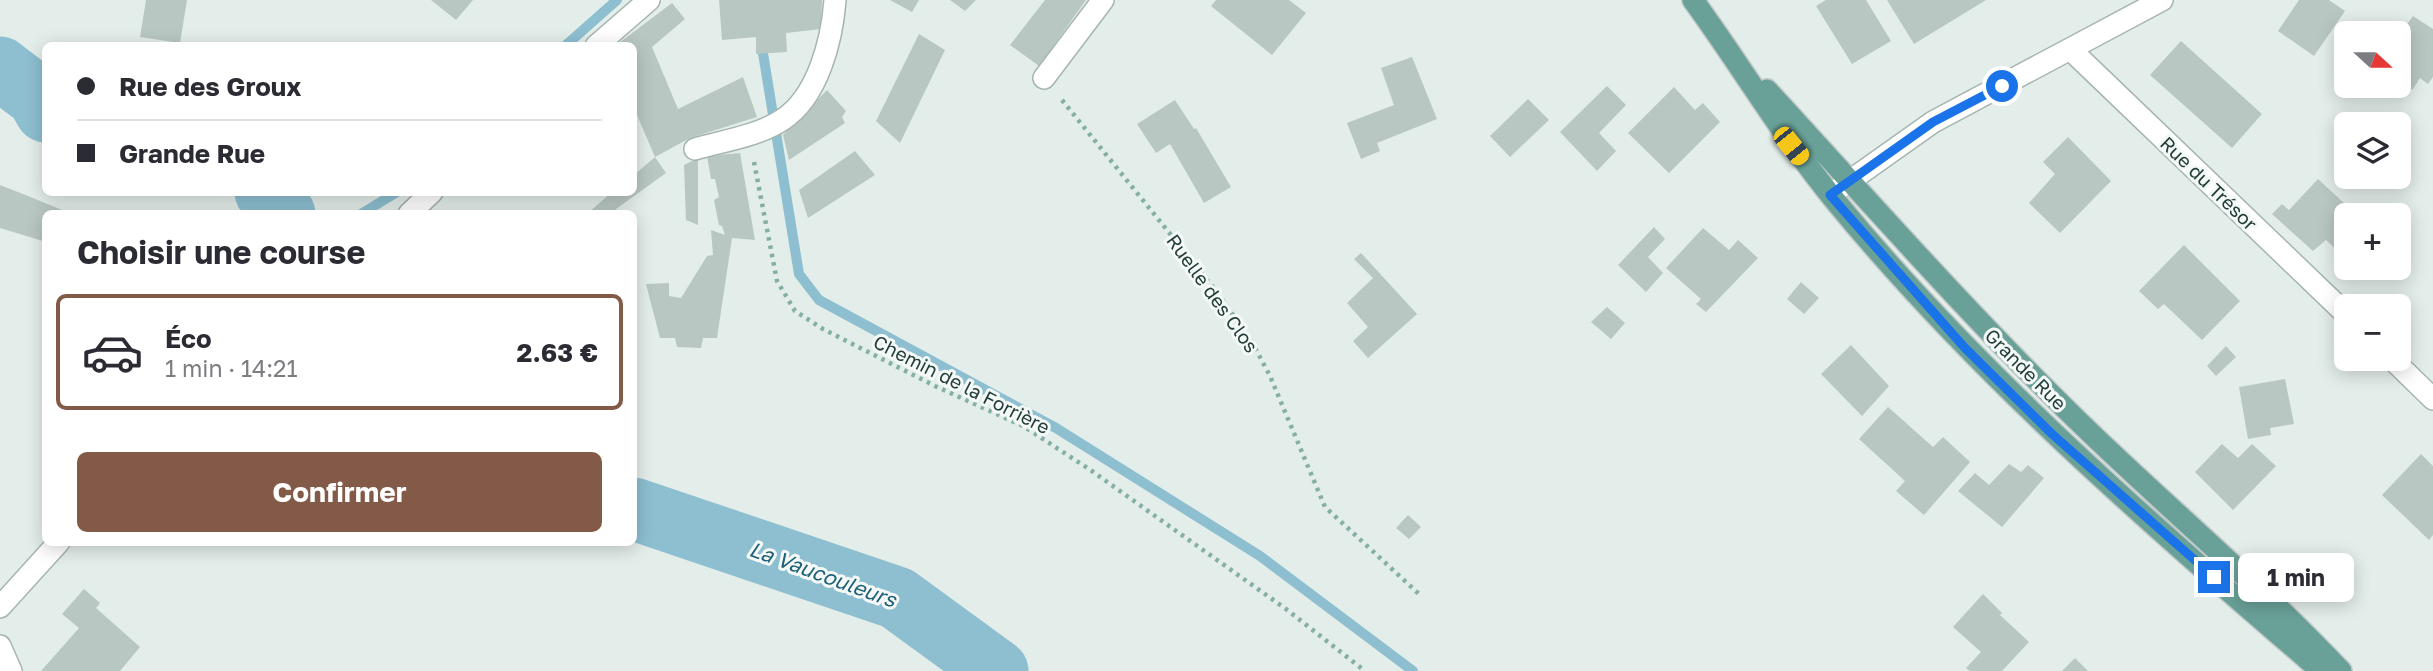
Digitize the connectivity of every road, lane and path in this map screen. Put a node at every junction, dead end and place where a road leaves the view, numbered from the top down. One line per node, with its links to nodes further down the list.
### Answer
1 (649, 0): 6 (street)
2 (835, 0): 10 (street)
3 (1103, 0): 9 (street)
4 (1693, 0): 7 (main road, Grande Rue)
5 (2162, 0): 8 (street)
6 (601, 42)
7 (1729, 50): 12 (main road, Grande Rue); 13 (main road, Grande Rue)
8 (2071, 50): 12 (street); 16 (street, Rue du Trésor)
9 (1044, 78): 20 (path, Ruelle des Clos)
10 (752, 133): 11 (street); 24 (path, Chemin de la Forrière)
11 (695, 149)
12 (1850, 181): 13 (street); 26 (main road, Grande Rue)
13 (1830, 195): 25 (main road, Grande Rue)
14 (428, 196): 15 (street)
15 (413, 210)
16 (2334, 303)
17 (2404, 371): 18 (street)
18 (2433, 399)
19 (55, 546): 21 (street)
20 (1419, 594)
21 (0, 607)
22 (0, 646): 23 (street)
23 (11, 671)
24 (1365, 671)
25 (2320, 671)
26 (2341, 671)

